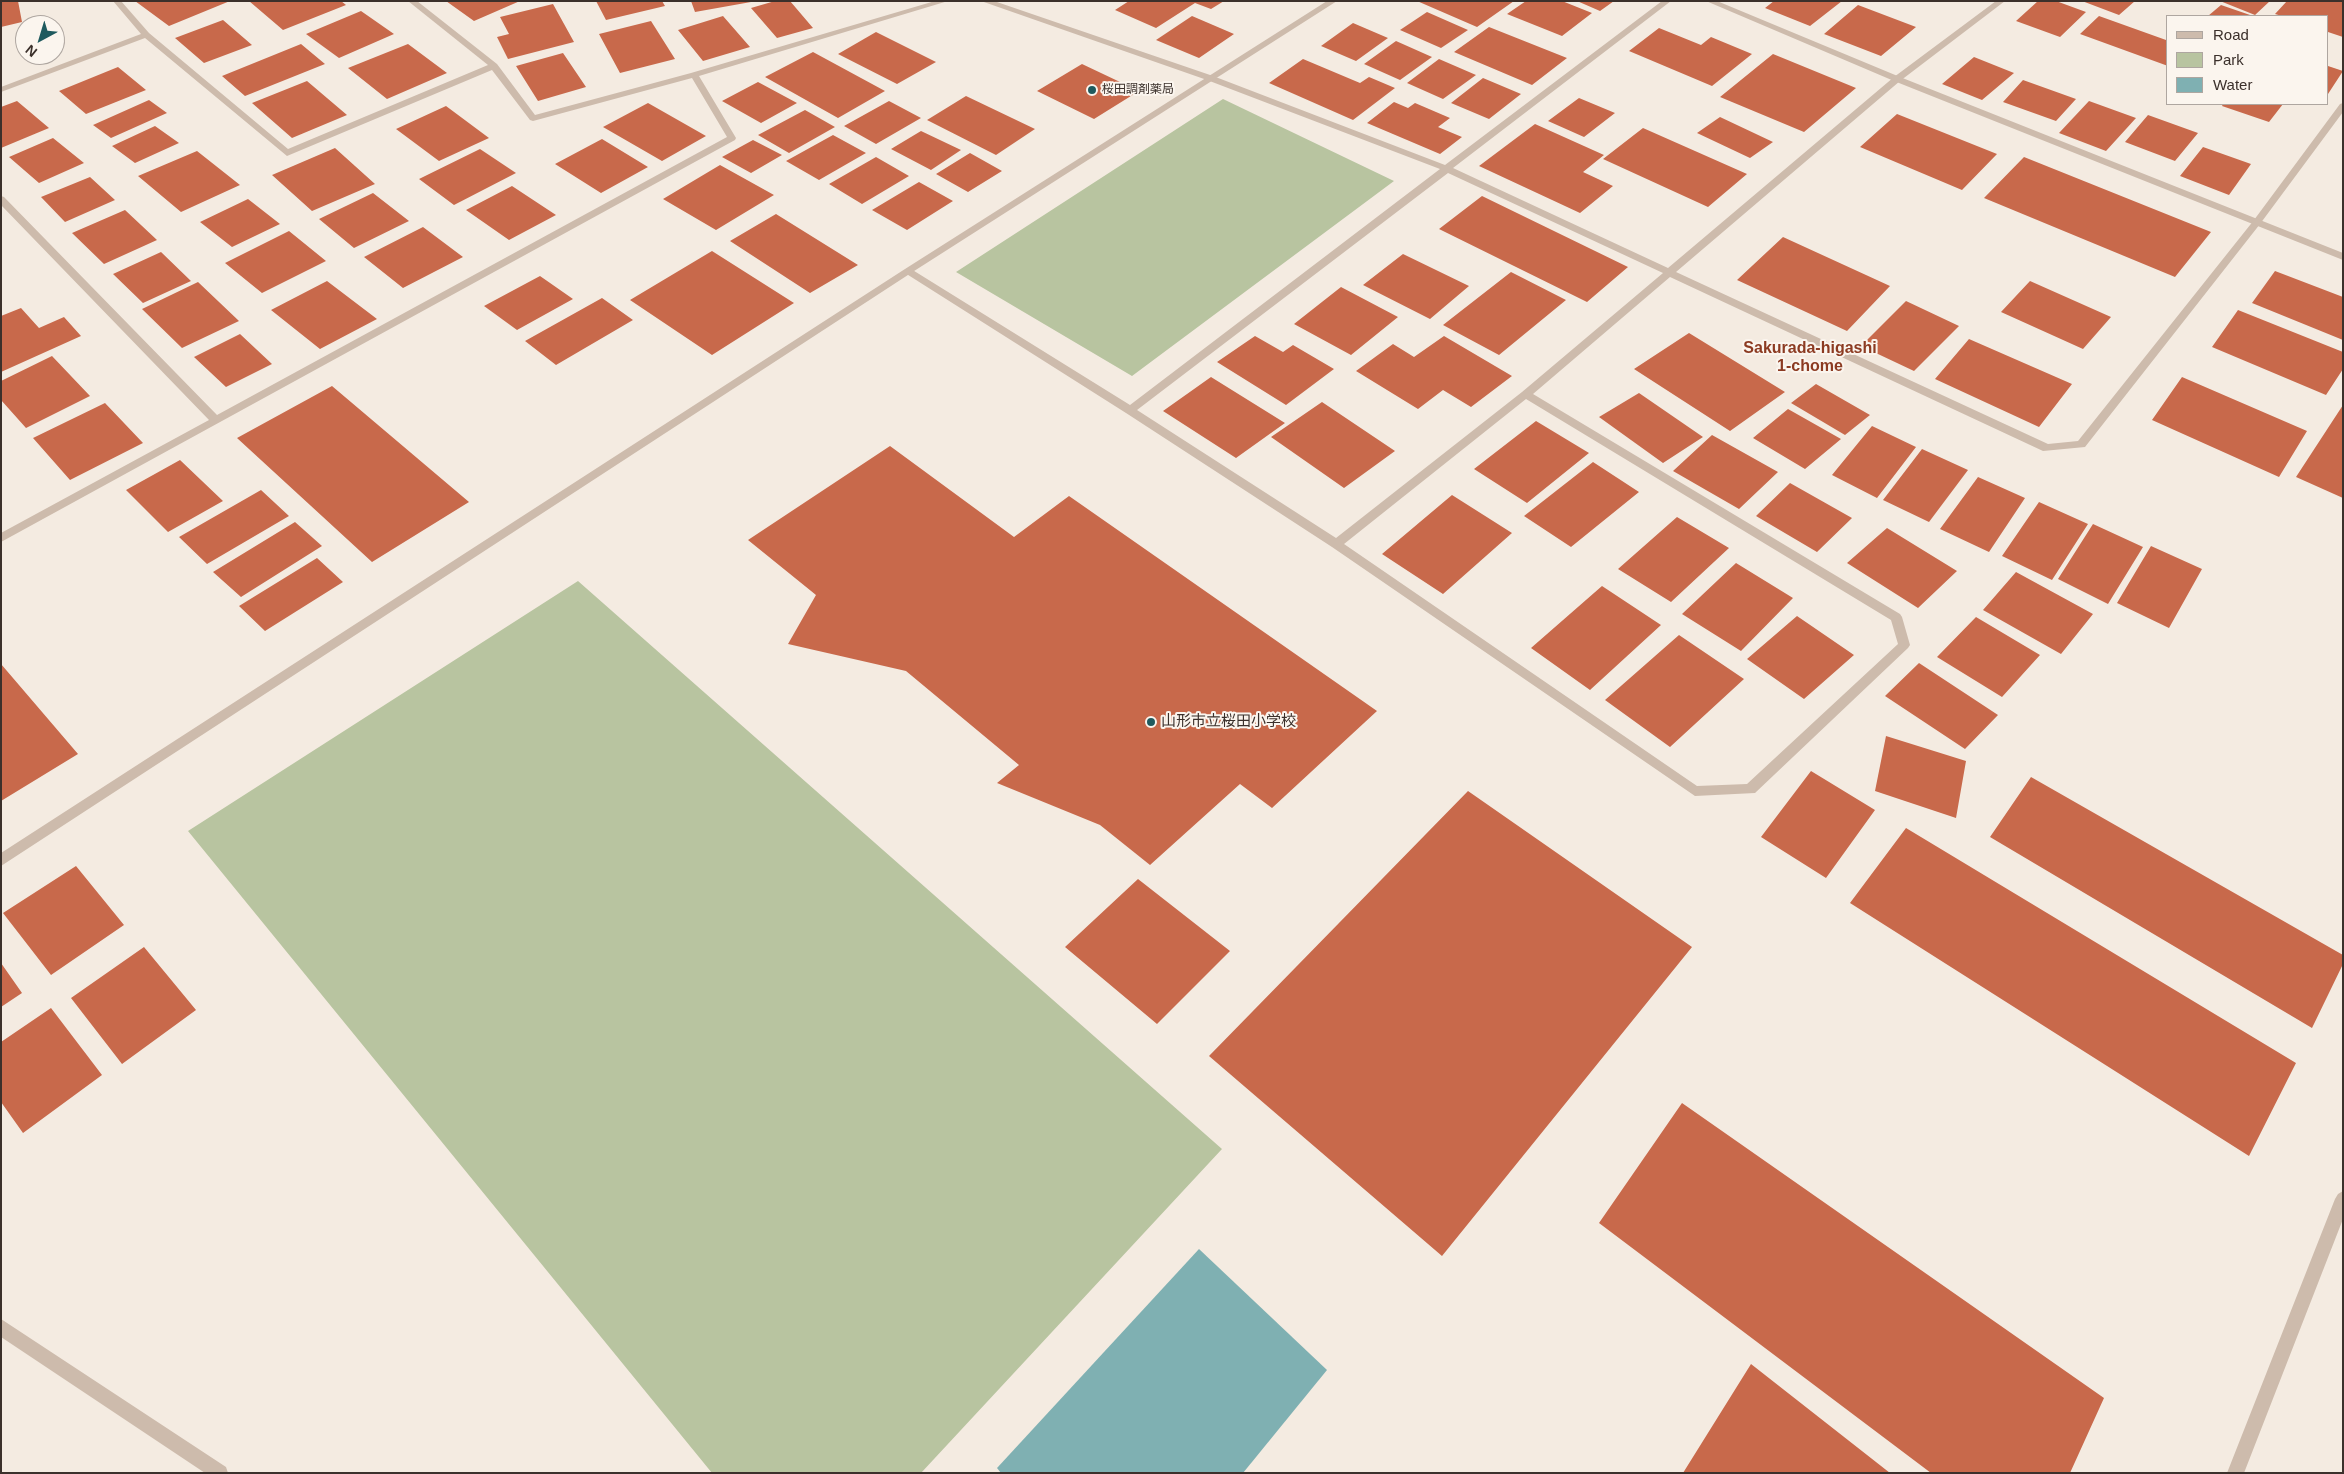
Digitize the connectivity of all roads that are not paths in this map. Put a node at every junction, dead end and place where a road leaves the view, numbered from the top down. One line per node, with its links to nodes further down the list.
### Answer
1 (117, 1): 9 (street)
2 (412, 1): 10 (street)
3 (944, 1): 11 (street)
4 (985, 1): 12 (street)
5 (1333, 1): 12 (street)
6 (1667, 1): 16 (street)
7 (1710, 1): 13 (street)
8 (2001, 1): 13 (street)
9 (146, 35): 10 (street); 14 (street)
10 (494, 66): 11 (street)
11 (694, 75): 24 (street)
12 (1210, 78): 16 (street); 20 (street)
13 (1897, 79): 18 (street); 21 (street)
14 (1, 90)
15 (2343, 106): 18 (street)
16 (1447, 169): 21 (street); 23 (street)
17 (1, 199): 24 (street)
18 (2257, 222): 19 (street); 21 (street)
19 (2343, 257)
20 (908, 271): 23 (street); 27 (street)
21 (1671, 273): 22 (street)
22 (1526, 394): 26 (street); 26 (street)
23 (1130, 410): 26 (street)
24 (216, 421): 25 (street)
25 (1, 538)
26 (1336, 544)
27 (1, 860)
28 (2343, 1199): 31 (street)
29 (1, 1327): 30 (street)
30 (220, 1473)
31 (2235, 1473)

